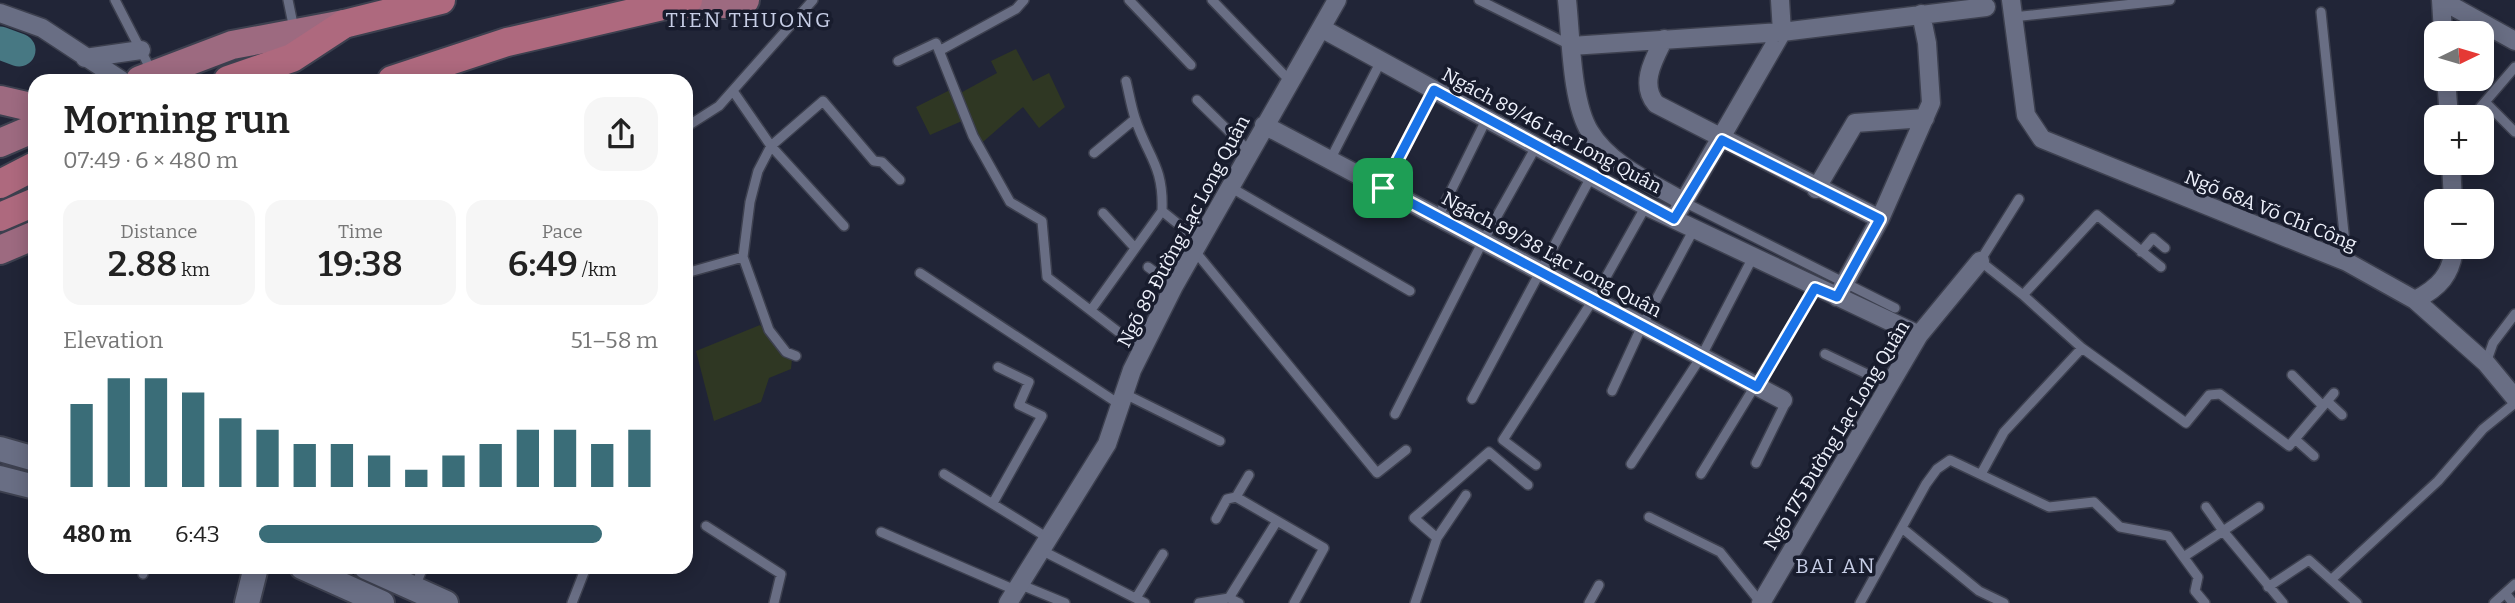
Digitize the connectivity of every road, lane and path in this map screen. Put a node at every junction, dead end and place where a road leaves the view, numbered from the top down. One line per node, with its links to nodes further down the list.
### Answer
1 (115, 0): 38 (lane)
2 (288, 0): 27 (lane)
3 (441, 0): 17 (highway)
4 (746, 0): 16 (main road)
5 (1024, 0): 32 (lane)
6 (1129, 0): 36 (lane)
7 (1212, 0): 43 (lane)
8 (1337, 0): 26 (street, Ngõ 89 Đường Lạc Long Quân)
9 (1479, 0): 31 (lane)
10 (1567, 0): 31 (street)
11 (1780, 0): 28 (street)
12 (1886, 0): 23 (street)
13 (2170, 0): 19 (lane)
14 (2441, 0): 24 (street); 30 (street)
15 (812, 1): 45 (lane)
16 (684, 2): 41 (highway)
17 (382, 7): 25 (highway)
18 (1986, 7): 22 (street)
19 (2012, 9): 94 (street, Ngõ 68A Võ Chí Công)
20 (2321, 12): 94 (lane)
21 (0, 13): 33 (street)
22 (1921, 14): 23 (street); 51 (street)
23 (1888, 19): 28 (street)
24 (2442, 21)
25 (344, 24): 27 (main road); 40 (highway)
26 (1321, 28): 35 (street, Ngách 89/46 Lạc Long Quân); 43 (street, Ngõ 89 Đường Lạc Long Quân)
27 (295, 31): 38 (main road)
28 (1782, 32): 29 (street); 57 (street)
29 (1664, 39): 31 (street); 57 (street)
30 (2515, 41)
31 (1572, 46): 72 (street)
32 (939, 51): 34 (lane); 108 (lane)
33 (85, 58): 38 (street); 39 (street)
34 (898, 61)
35 (1381, 61): 44 (street, Ngách 89/46 Lạc Long Quân); 63 (lane)
36 (1191, 65)
37 (2515, 67): 48 (lane)
38 (144, 68)
39 (111, 74)
40 (245, 74)
41 (411, 74)
42 (1126, 81): 52 (lane)
43 (1290, 81): 54 (street, Ngõ 89 Đường Lạc Long Quân)
44 (1434, 90): 50 (street, Ngách 89/46 Lạc Long Quân); 69 (lane)
45 (733, 92): 53 (lane); 60 (lane)
46 (0, 100): 49 (main road)
47 (1197, 100): 61 (lane)
48 (2486, 103): 56 (lane)
49 (28, 106)
50 (1487, 118): 59 (street, Ngách 89/46 Lạc Long Quân); 78 (lane)
51 (1925, 118): 70 (street); 80 (street)
52 (1135, 120): 62 (lane); 75 (lane)
53 (693, 123)
54 (1264, 125): 61 (street, Ngõ 89 Đường Lạc Long Quân); 63 (street, Ngách 89/38 Lạc Long Quân)
55 (28, 131): 58 (main road)
56 (2515, 132)
57 (1722, 140): 70 (street); 72 (street)
58 (0, 143)
59 (1537, 145): 65 (street, Ngách 89/46 Lạc Long Quân); 84 (lane)
60 (771, 146): 66 (lane); 81 (lane); 90 (lane)
61 (1250, 152): 68 (street, Ngõ 89 Đường Lạc Long Quân)
62 (1094, 153)
63 (1330, 160): 69 (street, Ngách 89/38 Lạc Long Quân)
64 (28, 170): 67 (highway)
65 (1592, 175): 74 (street, Ngách 89/46 Lạc Long Quân); 98 (lane)
66 (900, 180)
67 (0, 184)
68 (1230, 187): 85 (street, Ngõ 89 Đường Lạc Long Quân); 103 (lane)
69 (1383, 188): 78 (street, Ngách 89/38 Lạc Long Quân)
70 (1816, 189): 80 (street)
71 (2019, 199): 93 (lane)
72 (1684, 202): 79 (street); 102 (lane)
73 (28, 205): 77 (highway)
74 (1646, 206): 79 (street, Ngách 89/46 Lạc Long Quân); 105 (lane)
75 (1162, 211): 85 (lane); 86 (lane)
76 (1103, 213): 86 (lane)
77 (0, 216)
78 (1438, 217): 84 (street, Ngách 89/38 Lạc Long Quân)
79 (1674, 219): 82 (street, Ngách 89/46 Lạc Long Quân)
80 (1880, 219): 102 (street)
81 (844, 226)
82 (1694, 229): 91 (street, Ngách 89/46 Lạc Long Quân); 110 (lane)
83 (28, 238): 88 (main road)
84 (1483, 241): 98 (street, Ngách 89/38 Lạc Long Quân); 129 (lane)
85 (1196, 244): 100 (street, Ngõ 89 Đường Lạc Long Quân); 134 (lane)
86 (1135, 248): 108 (lane)
87 (2165, 248): 89 (lane)
88 (0, 250)
89 (2141, 252): 96 (lane); 104 (lane)
90 (743, 257): 97 (lane); 115 (lane)
91 (1752, 259): 101 (street, Ngách 89/46 Lạc Long Quân); 116 (lane)
92 (2451, 259): 106 (street)
93 (1980, 261): 104 (lane); 111 (street, Ngõ 175 Đường Lạc Long Quân)
94 (2347, 262): 106 (street, Ngõ 68A Võ Chí Công)
95 (1148, 267): 100 (lane)
96 (2161, 268)
97 (693, 271)
98 (1541, 272): 105 (street, Ngách 89/38 Lạc Long Quân); 125 (lane)
99 (920, 273): 124 (lane)
100 (1174, 286): 113 (street, Ngõ 89 Đường Lạc Long Quân)
101 (1815, 288): 102 (street, Ngách 89/46 Lạc Long Quân); 121 (lane)
102 (1841, 290): 107 (lane); 111 (street, Ngách 89/46 Lạc Long Quân)
103 (1410, 291)
104 (2023, 295): 112 (lane)
105 (1593, 300): 110 (street, Ngách 89/38 Lạc Long Quân); 139 (lane)
106 (2416, 300): 117 (street, Ngõ 68A Võ Chí Công)
107 (1895, 308)
108 (1091, 310): 113 (lane)
109 (2515, 314): 117 (lane)
110 (1642, 326): 116 (street, Ngách 89/38 Lạc Long Quân); 122 (lane)
111 (1919, 335): 120 (street, Ngõ 175 Đường Lạc Long Quân)
112 (2082, 348): 132 (lane); 142 (lane)
113 (1142, 349): 124 (street, Ngõ 89 Đường Lạc Long Quân)
114 (1825, 354): 120 (lane)
115 (796, 356)
116 (1701, 357): 121 (street, Ngách 89/38 Lạc Long Quân); 138 (lane)
117 (2486, 363): 127 (street, Ngõ 68A Võ Chí Công)
118 (998, 367): 149 (lane)
119 (2292, 375): 128 (lane)
120 (1888, 384): 187 (street, Ngõ 175 Đường Lạc Long Quân)
121 (1757, 387): 126 (street, Ngách 89/38 Lạc Long Quân); 141 (lane)
122 (1612, 391)
123 (2334, 393): 128 (lane)
124 (1122, 399): 131 (lane); 160 (street, Ngõ 89 Đường Lạc Long Quân)
125 (1472, 399)
126 (1783, 400): 137 (lane)
127 (2515, 400): 168 (lane)
128 (2325, 403): 130 (lane); 132 (lane)
129 (1395, 414)
130 (2342, 415)
131 (1220, 441)
132 (2292, 443): 135 (lane)
133 (0, 449): 136 (main road)
134 (1406, 450)
135 (2314, 456)
136 (28, 457)
137 (1756, 463)
138 (1631, 464)
139 (1536, 465)
140 (944, 474): 149 (lane)
141 (1701, 474)
142 (1980, 474): 156 (lane); 162 (lane)
143 (1250, 475): 148 (lane)
144 (0, 478): 145 (main road)
145 (28, 485)
146 (1528, 485): 159 (lane)
147 (1466, 495): 159 (lane)
148 (1236, 497): 153 (lane); 154 (lane)
149 (993, 503): 160 (lane)
150 (2206, 507): 157 (lane)
151 (2259, 508): 157 (lane)
152 (1649, 517): 187 (lane)
153 (1216, 519)
154 (1277, 521): 174 (lane); 184 (lane)
155 (706, 526): 180 (lane)
156 (1902, 528): 188 (lane); 189 (lane)
157 (2223, 531): 162 (lane); 171 (lane)
158 (881, 532): 172 (lane)
159 (1437, 538): 185 (lane)
160 (1044, 544): 172 (street, Ngõ 89 Đường Lạc Long Quân); 175 (lane)
161 (1163, 554): 175 (lane)
162 (2185, 556): 190 (lane)
163 (254, 574): 176 (main road)
164 (318, 574): 177 (main road)
165 (400, 574): 167 (main road)
166 (583, 574): 179 (lane)
167 (419, 578): 178 (main road)
168 (2332, 579): 171 (lane); 192 (lane)
169 (2515, 584): 173 (lane)
170 (1599, 585): 186 (lane)
171 (2268, 587): 191 (lane)
172 (1014, 592): 181 (lane)
173 (2506, 594): 193 (lane); 194 (lane)
174 (1229, 598): 182 (lane); 183 (lane)
175 (1141, 601)
176 (247, 603)
177 (382, 603)
178 (446, 603)
179 (572, 603)
180 (774, 603)
181 (1065, 603)
182 (1199, 603)
183 (1239, 603)
184 (1294, 603)
185 (1415, 603)
186 (1588, 603)
187 (1761, 603)
188 (1860, 603)
189 (2004, 603)
190 (2205, 603)
191 (2283, 603)
192 (2357, 603)
193 (2494, 603)
194 (2513, 603)

